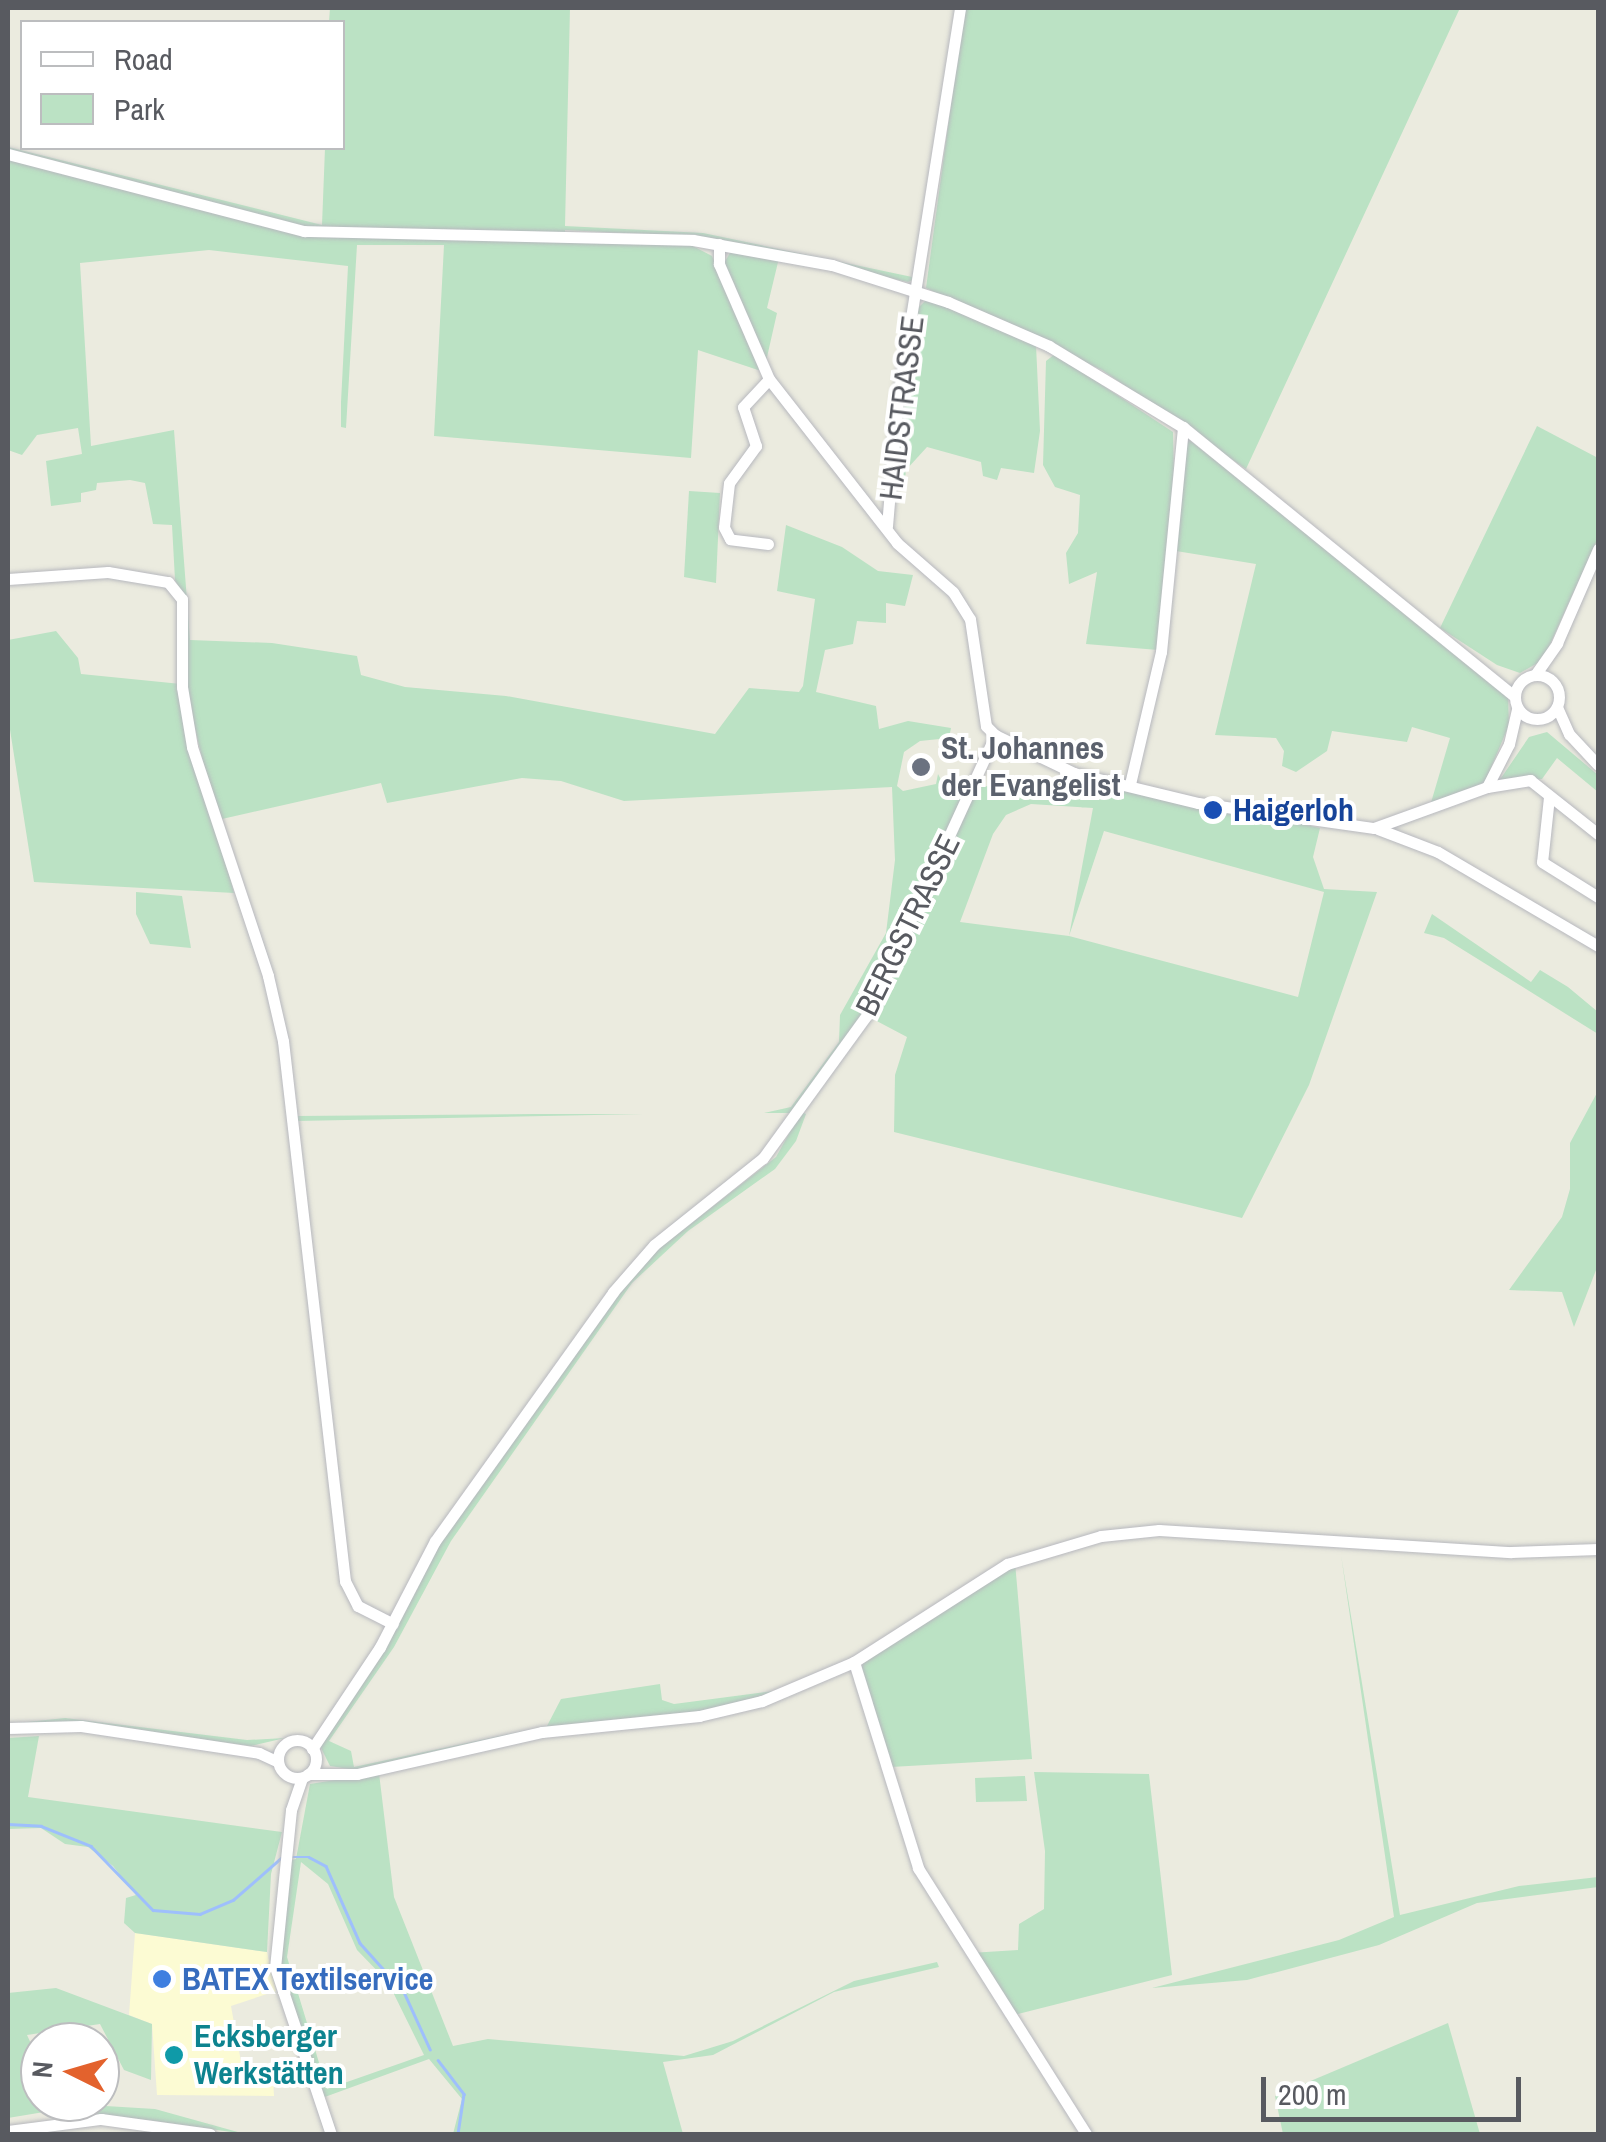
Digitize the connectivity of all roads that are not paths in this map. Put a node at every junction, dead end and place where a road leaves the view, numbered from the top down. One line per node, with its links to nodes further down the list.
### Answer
1 (960, 8): 4 (street, HAIDSTRASSE)
2 (8, 154): 3 (street)
3 (719, 244): 4 (street); 5 (street)
4 (917, 291): 6 (street); 7 (street, HAIDSTRASSE)
5 (769, 379): 7 (street); 8 (street)
6 (1182, 427): 12 (street); 22 (street)
7 (887, 526): 19 (street)
8 (768, 544)
9 (1598, 548): 11 (street)
10 (8, 579): 30 (street)
11 (1557, 643): 13 (street); 14 (street)
12 (1497, 676): 13 (street); 15 (street)
13 (1531, 676): 14 (street); 15 (street)
14 (1552, 682): 16 (street)
15 (1516, 702): 17 (street); 20 (street)
16 (1557, 707): 17 (street); 18 (street)
17 (1537, 719): 18 (street); 20 (street)
18 (1569, 734): 21 (street)
19 (995, 735): 22 (street); 30 (street, BERGSTRASSE)
20 (1509, 744): 23 (street)
21 (1598, 765)
22 (1130, 784): 25 (street)
23 (1487, 787): 24 (street); 25 (street)
24 (1549, 797): 26 (street); 27 (street)
25 (1374, 828): 28 (street)
26 (1598, 834)
27 (1598, 898)
28 (1598, 946)
29 (1598, 1549): 31 (street)
30 (393, 1624): 33 (street, BERGSTRASSE)
31 (854, 1662): 35 (street); 40 (street)
32 (8, 1728): 34 (street, BERGSTRASSE)
33 (309, 1749): 34 (street, BERGSTRASSE); 35 (street); 36 (street)
34 (280, 1756): 36 (street)
35 (340, 1774): 36 (street)
36 (300, 1776): 39 (street)
37 (8, 2131): 38 (street)
38 (210, 2134)
39 (331, 2134)
40 (1086, 2134)

